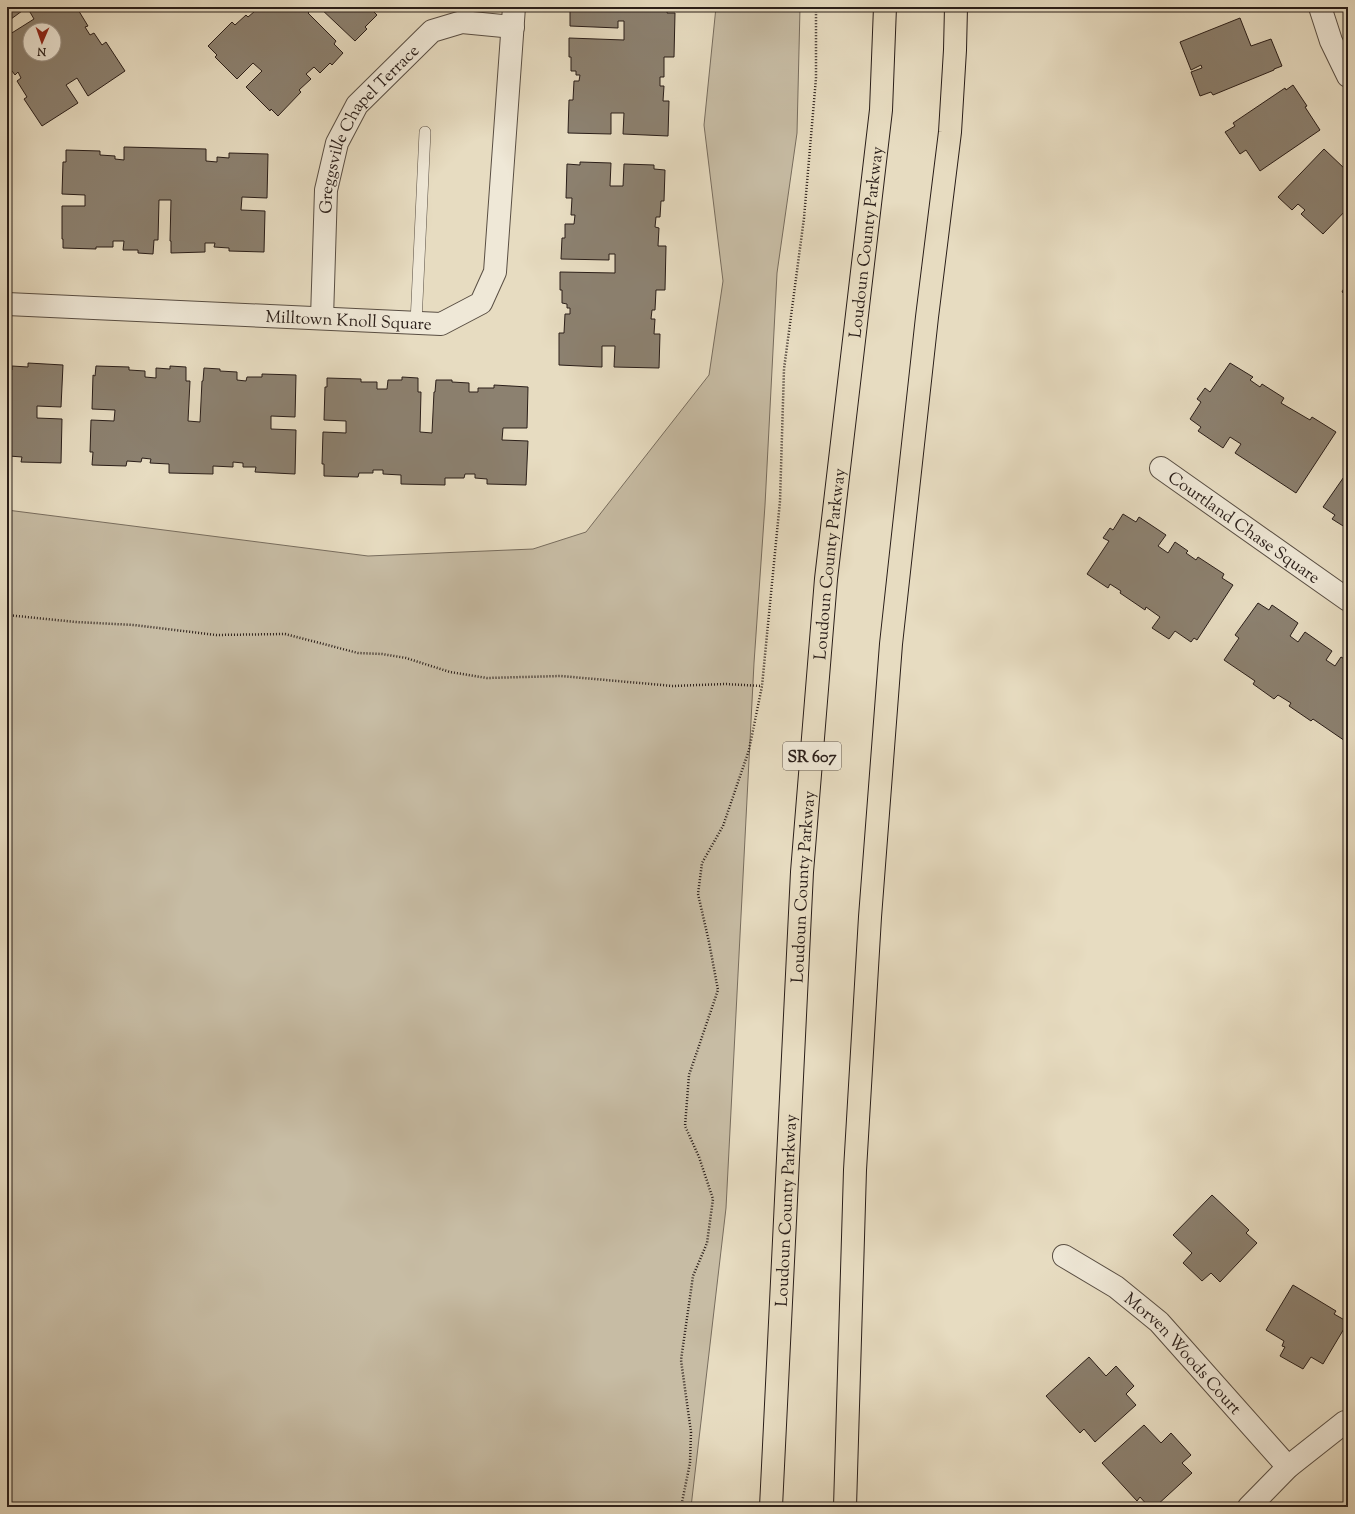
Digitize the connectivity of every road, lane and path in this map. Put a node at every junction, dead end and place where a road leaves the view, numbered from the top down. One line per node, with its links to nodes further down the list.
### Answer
1 (816, 7): 14 (path)
2 (885, 7): 19 (main road, Loudoun County Parkway / SR 607)
3 (956, 7): 20 (main road)
4 (1320, 7): 6 (street)
5 (513, 17): 9 (street, Greggsville Chapel Terrace); 10 (street, Milltown Knoll Square)
6 (1348, 76)
7 (425, 132): 10 (lane)
8 (7, 304): 9 (street, Milltown Knoll Square)
9 (322, 318): 10 (street, Milltown Knoll Square)
10 (416, 323)
11 (1161, 468): 12 (street, Courtland Chase Square)
12 (1348, 600)
13 (7, 615): 14 (path)
14 (762, 686): 18 (path)
15 (1064, 1256): 17 (street, Morven Woods Court)
16 (1348, 1422): 17 (street)
17 (1288, 1467): 21 (street)
18 (681, 1507)
19 (770, 1507)
20 (845, 1507)
21 (1249, 1507)

